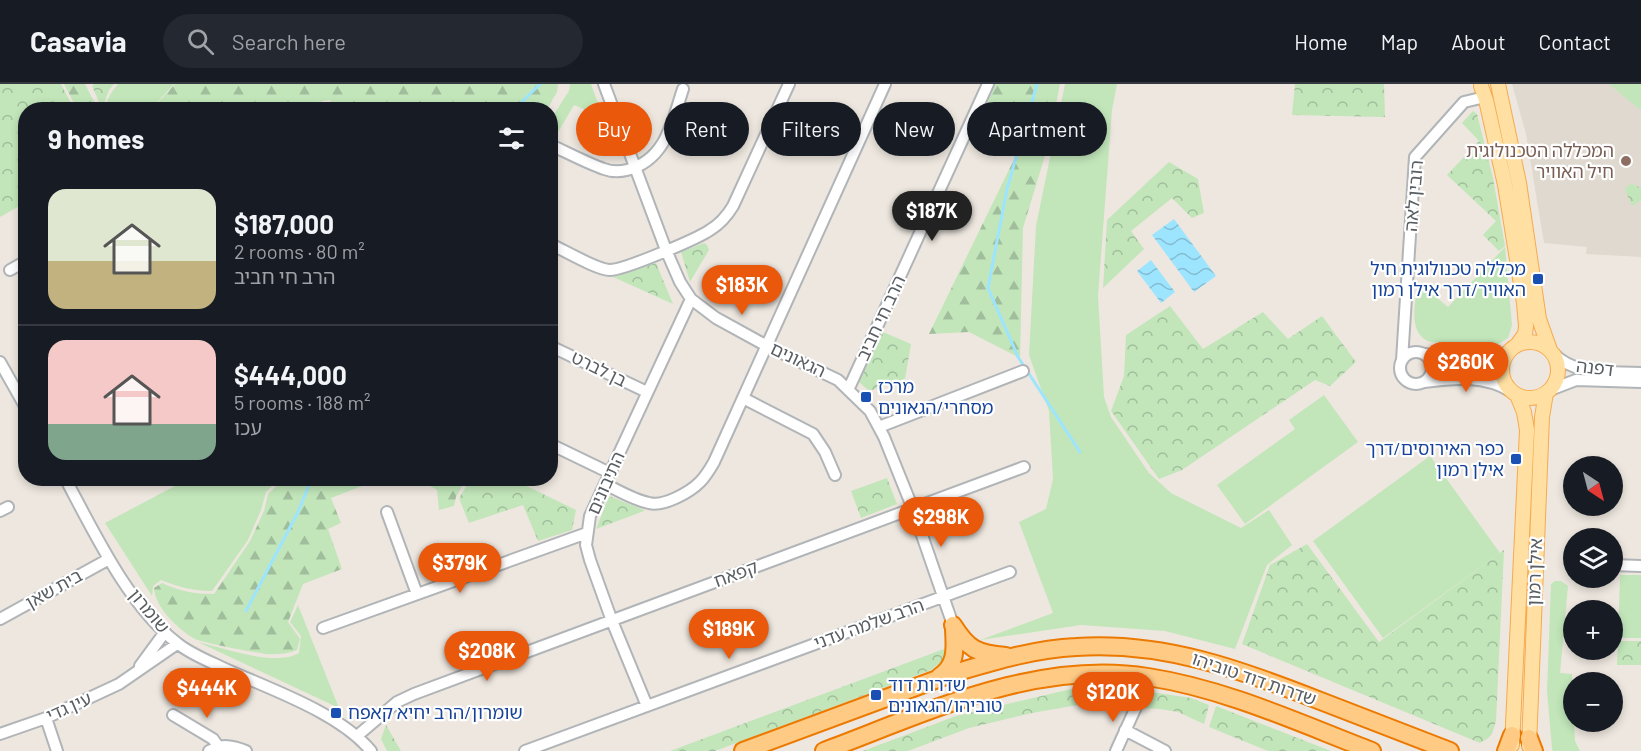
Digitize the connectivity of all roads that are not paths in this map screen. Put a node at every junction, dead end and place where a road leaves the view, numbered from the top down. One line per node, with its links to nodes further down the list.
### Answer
1 (604, 84): 9 (street, הגאונים)
2 (789, 84): 11 (street)
3 (885, 84): 16 (street)
4 (988, 84): 28 (street, הרב חי חביב)
5 (1498, 84): 19 (main road)
6 (1483, 88): 15 (street, רובין לאה); 17 (main road)
7 (683, 89): 9 (street)
8 (558, 148): 9 (street)
9 (636, 168): 11 (street, הגאונים)
10 (558, 248): 11 (street)
11 (666, 250): 14 (street, הגאונים)
12 (18, 266): 13 (street)
13 (10, 270)
14 (690, 299): 16 (street, הגאונים); 30 (street, התיבונים)
15 (1405, 329): 20 (street); 21 (street, רובין לאה)
16 (767, 346): 28 (street, הגאונים); 32 (street)
17 (1514, 348): 19 (main road); 20 (street); 31 (main road)
18 (558, 350): 30 (street, בן לברט)
19 (1551, 352): 24 (street, דפנה); 29 (main road)
20 (1423, 353): 21 (street); 25 (street)
21 (1402, 360): 25 (street)
22 (0, 362): 27 (street)
23 (1023, 371): 33 (street)
24 (1641, 373)
25 (1424, 382): 31 (street)
26 (1641, 382): 29 (street, דפנה)
27 (18, 384)
28 (849, 388): 33 (street, הגאונים)
29 (1548, 391): 31 (main road); 65 (main road, אילן רמון)
30 (647, 392): 36 (street, התיבונים)
31 (1514, 393): 65 (main road, אילן רמון)
32 (743, 398): 37 (street); 38 (street)
33 (879, 427): 40 (street, הגאונים)
34 (558, 448): 36 (street)
35 (1024, 467): 40 (street, קפאח)
36 (610, 473): 38 (street, התיבונים)
37 (835, 475)
38 (605, 484): 42 (street, התיבונים)
39 (68, 486): 43 (street, שומרון)
40 (913, 508): 48 (street, הגאונים); 50 (street, קפאח)
41 (387, 512): 47 (street)
42 (587, 533): 47 (street); 50 (street, התיבונים)
43 (109, 559): 49 (street, בית שאן); 53 (street, שומרון)
44 (1623, 565): 45 (street)
45 (1641, 566)
46 (1010, 572): 48 (street, הרב שלמה עדני)
47 (417, 594): 52 (street)
48 (943, 597): 51 (street, הגאונים); 58 (street, הרב שלמה עדני)
49 (0, 619)
50 (612, 621): 58 (street, התיבונים); 64 (street, קפאח)
51 (953, 625): 55 (highway); 57 (highway)
52 (323, 628)
53 (165, 632): 54 (street, שומרון); 56 (street, עין גדי)
54 (177, 644): 56 (street, עין גדי); 64 (street, שומרון)
55 (1016, 656): 57 (highway, שדרות דוד טוביהו); 76 (highway, שדרות דוד טוביהו)
56 (135, 674): 61 (street, עין גדי)
57 (933, 681): 71 (highway, שדרות דוד טוביהו)
58 (647, 706): 70 (street, הרב שלמה עדני)
59 (1136, 706): 62 (street)
60 (173, 715): 66 (street)
61 (46, 718): 63 (street, עין גדי); 67 (street)
62 (1125, 730): 73 (street); 74 (street)
63 (0, 734)
64 (357, 736): 69 (street, שומרון)
65 (1523, 745): 77 (highway)
66 (214, 749): 68 (street)
67 (57, 751)
68 (246, 751)
69 (371, 751)
70 (525, 751)
71 (743, 751)
72 (824, 751): 75 (highway, שדרות דוד טוביהו)
73 (1116, 751)
74 (1165, 751)
75 (1372, 751)
76 (1450, 751)
77 (1506, 751)

